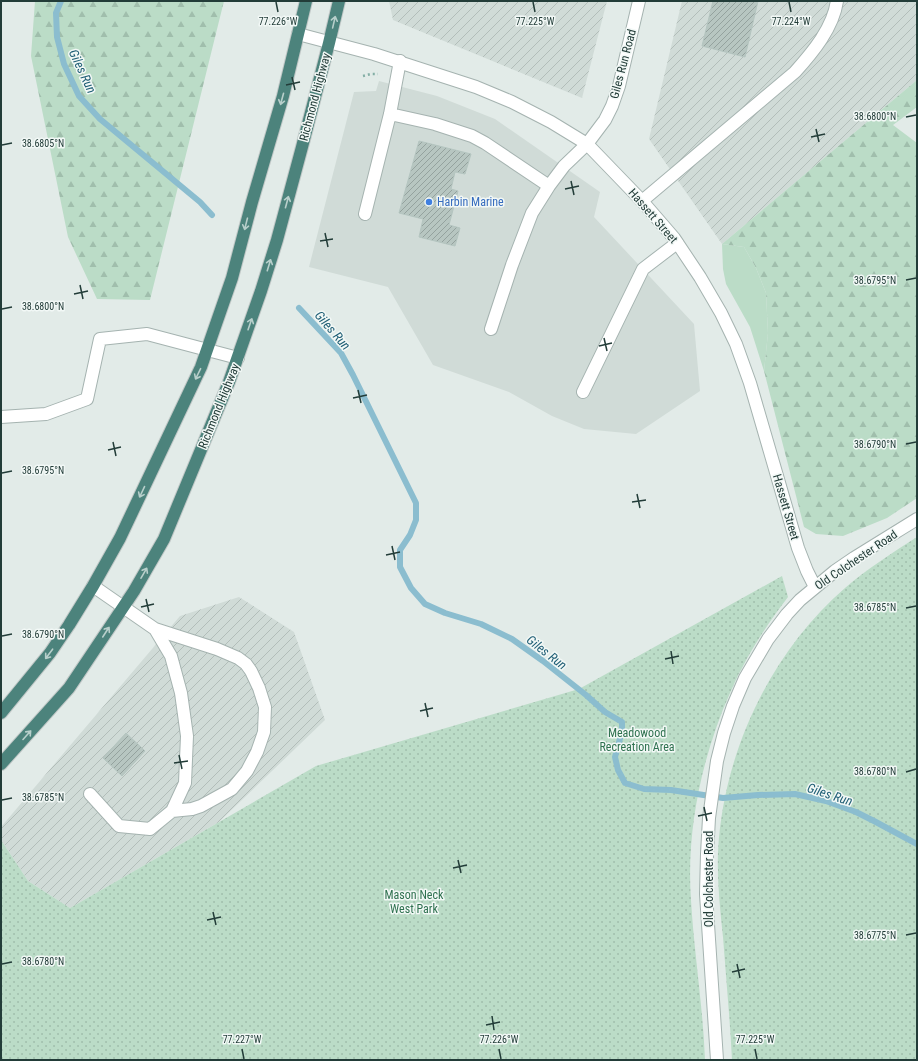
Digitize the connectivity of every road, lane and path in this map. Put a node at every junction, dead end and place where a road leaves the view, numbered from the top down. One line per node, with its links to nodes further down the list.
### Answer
1 (306, 1): 5 (highway)
2 (339, 1): 6 (highway, Richmond Highway, one-way to 2)
3 (639, 1): 11 (street, Giles Run Road)
4 (837, 1): 13 (street)
5 (298, 34): 6 (street, Hassett Street); 17 (highway, one-way to 17)
6 (329, 43): 7 (street, Hassett Street); 18 (highway, Richmond Highway, one-way to 6)
7 (400, 61): 10 (street); 11 (street, Hassett Street)
8 (378, 74): 9 (path)
9 (363, 76)
10 (390, 114): 12 (street); 14 (street)
11 (587, 144): 12 (street, Giles Run Road); 13 (street, Hassett Street)
12 (549, 186): 16 (street, Giles Run Road)
13 (642, 201): 15 (street, Hassett Street)
14 (365, 214)
15 (677, 243): 19 (street); 23 (street, Hassett Street)
16 (491, 329)
17 (207, 350): 18 (street); 20 (street); 22 (highway, one-way to 22)
18 (238, 358): 24 (highway, Richmond Highway, one-way to 18)
19 (582, 392)
20 (1, 417)
21 (917, 519): 23 (street, Old Colchester Road)
22 (93, 586): 24 (street); 26 (highway, one-way to 26)
23 (815, 587): 30 (street, Old Colchester Road)
24 (123, 607): 25 (street); 27 (highway, Richmond Highway, one-way to 24)
25 (155, 629): 29 (street); 29 (street)
26 (1, 713)
27 (1, 764)
28 (90, 794): 29 (street)
29 (172, 811)
30 (716, 1060)

